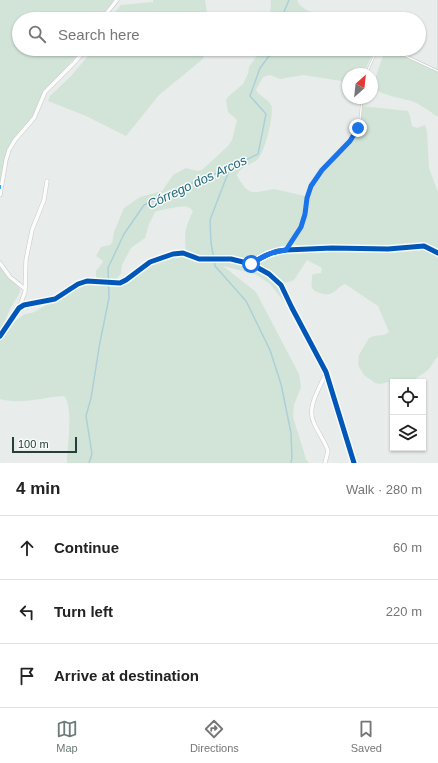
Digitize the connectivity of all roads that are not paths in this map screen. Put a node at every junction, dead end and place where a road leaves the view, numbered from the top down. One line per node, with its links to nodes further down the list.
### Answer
1 (117, 0): 2 (street)
2 (108, 12)
3 (80, 56): 10 (street)
4 (374, 56): 6 (lane)
5 (406, 56): 7 (lane)
6 (369, 68)
7 (438, 71)
8 (362, 104): 11 (lane)
9 (47, 181): 15 (street)
10 (0, 195)
11 (286, 250): 12 (street); 14 (street)
12 (438, 253)
13 (0, 264): 15 (street)
14 (251, 264): 16 (street); 18 (street)
15 (25, 289): 16 (street)
16 (19, 308): 17 (street)
17 (0, 336)
18 (326, 372): 19 (street); 20 (street)
19 (325, 463)
20 (354, 463)

